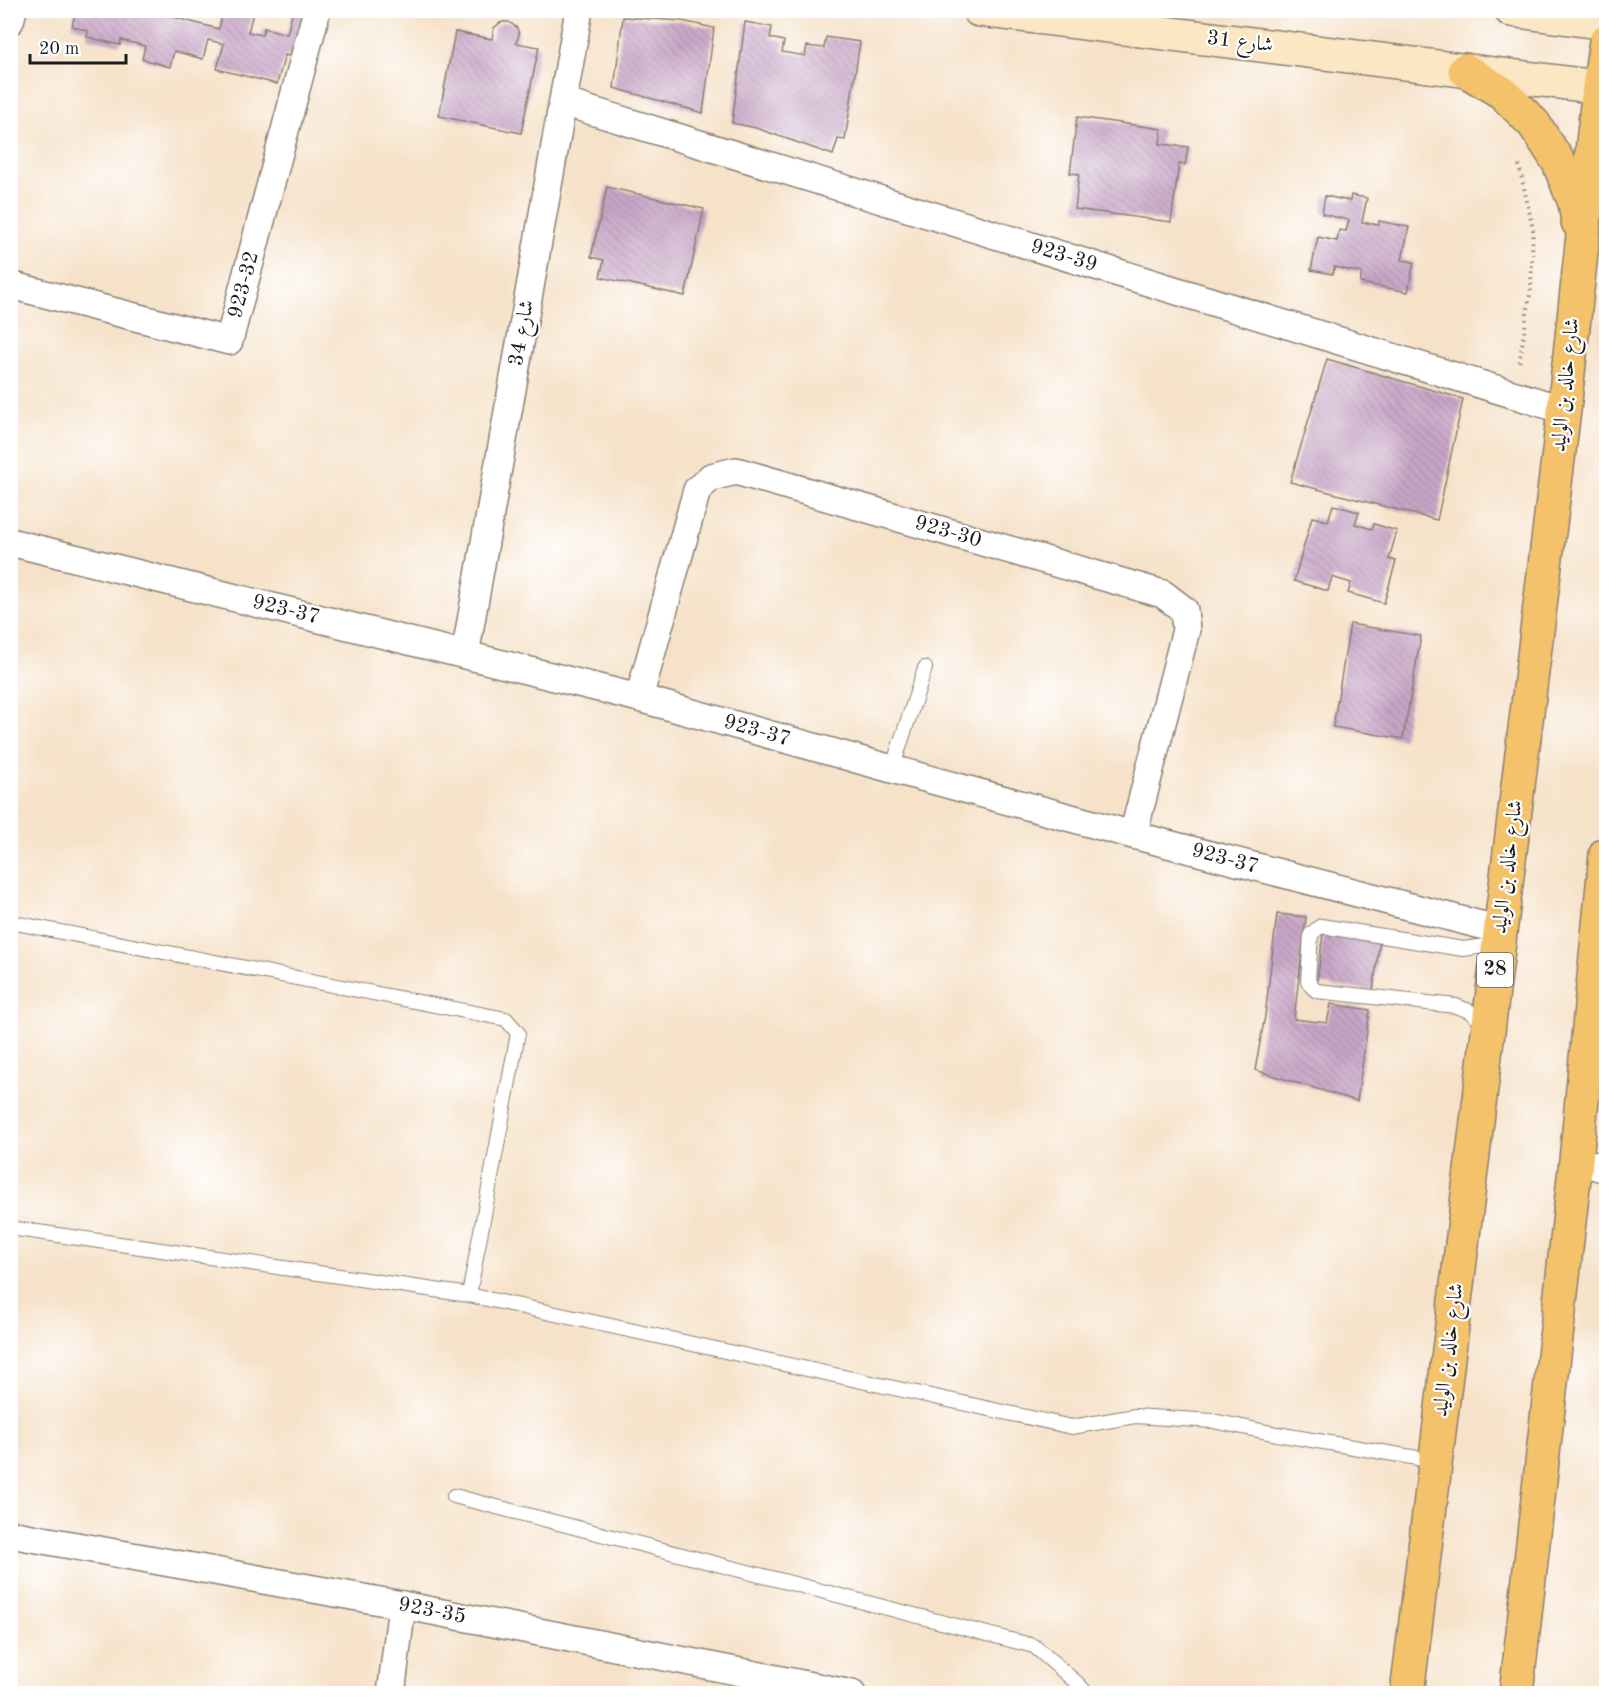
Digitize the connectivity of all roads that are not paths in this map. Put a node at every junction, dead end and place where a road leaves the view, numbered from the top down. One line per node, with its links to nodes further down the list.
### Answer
1 (13, 10): 6 (street)
2 (317, 10): 13 (street, 923-32)
3 (579, 10): 11 (street, شارع 34)
4 (979, 10): 9 (street, شارع 31)
5 (1511, 10): 7 (street)
6 (10, 21)
7 (1606, 23)
8 (1606, 41): 10 (main road, شارع خالد بن الوليد / 28)
9 (1465, 70): 10 (street, شارع 31); 12 (main road)
10 (1603, 88): 12 (main road, شارع خالد بن الوليد / 28)
11 (563, 102): 14 (street, 923-39); 16 (street, شارع 34)
12 (1581, 246): 14 (main road, شارع خالد بن الوليد / 28)
13 (10, 285)
14 (1564, 410): 23 (main road, شارع خالد بن الوليد / 28)
15 (10, 542): 16 (street, 923-37)
16 (465, 655): 18 (street, 923-37)
17 (925, 668): 19 (lane)
18 (639, 698): 19 (street, 923-37); 20 (street, 923-30)
19 (892, 769): 20 (street, 923-37)
20 (1133, 835): 23 (street, 923-37)
21 (1606, 854): 25 (main road)
22 (10, 922): 28 (lane)
23 (1500, 934): 24 (main road, شارع خالد بن الوليد / 28); 24 (lane)
24 (1488, 1027): 29 (main road, شارع خالد بن الوليد / 28)
25 (1576, 1160): 26 (street); 37 (main road)
26 (1606, 1169)
27 (10, 1228): 28 (lane)
28 (469, 1296): 29 (lane)
29 (1435, 1461): 36 (main road, شارع خالد بن الوليد / 28)
30 (454, 1496): 35 (lane)
31 (10, 1534): 32 (street, 923-35)
32 (402, 1605): 33 (street); 34 (street, 923-35)
33 (391, 1694)
34 (852, 1694)
35 (1088, 1694)
36 (1407, 1694)
37 (1515, 1694)

